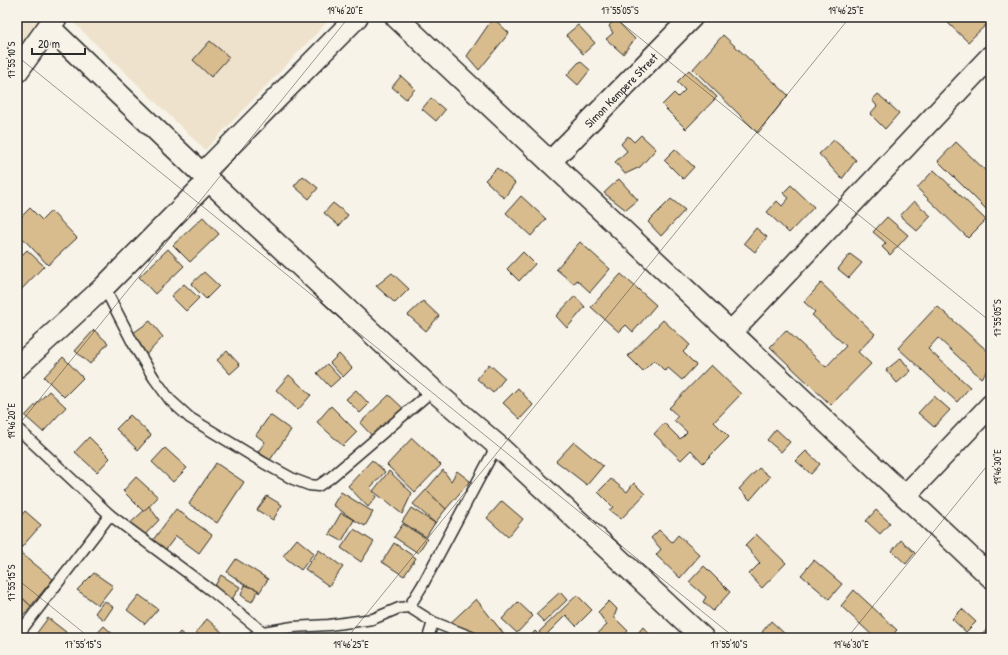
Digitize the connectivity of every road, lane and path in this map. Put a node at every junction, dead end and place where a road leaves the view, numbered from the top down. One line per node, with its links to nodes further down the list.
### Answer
1 (357, 17): 8 (street)
2 (396, 17): 7 (street)
3 (692, 17): 7 (street, Simon Kempere Street)
4 (53, 22): 6 (main road); 8 (street)
5 (991, 56): 10 (street)
6 (18, 68)
7 (550, 162): 10 (street)
8 (206, 177): 9 (street); 12 (street)
9 (104, 287): 11 (street); 12 (lane)
10 (731, 332): 16 (street)
11 (17, 367)
12 (433, 390): 15 (street)
13 (991, 405): 16 (street)
14 (17, 428): 17 (lane)
15 (497, 445): 19 (lane); 26 (street)
16 (905, 496): 18 (street)
17 (110, 515): 21 (lane); 22 (lane)
18 (991, 577)
19 (409, 607): 20 (lane); 21 (lane)
20 (432, 622): 24 (lane); 25 (lane)
21 (265, 635): 23 (lane)
22 (17, 636)
23 (251, 638)
24 (428, 638)
25 (474, 638)
26 (703, 638)

